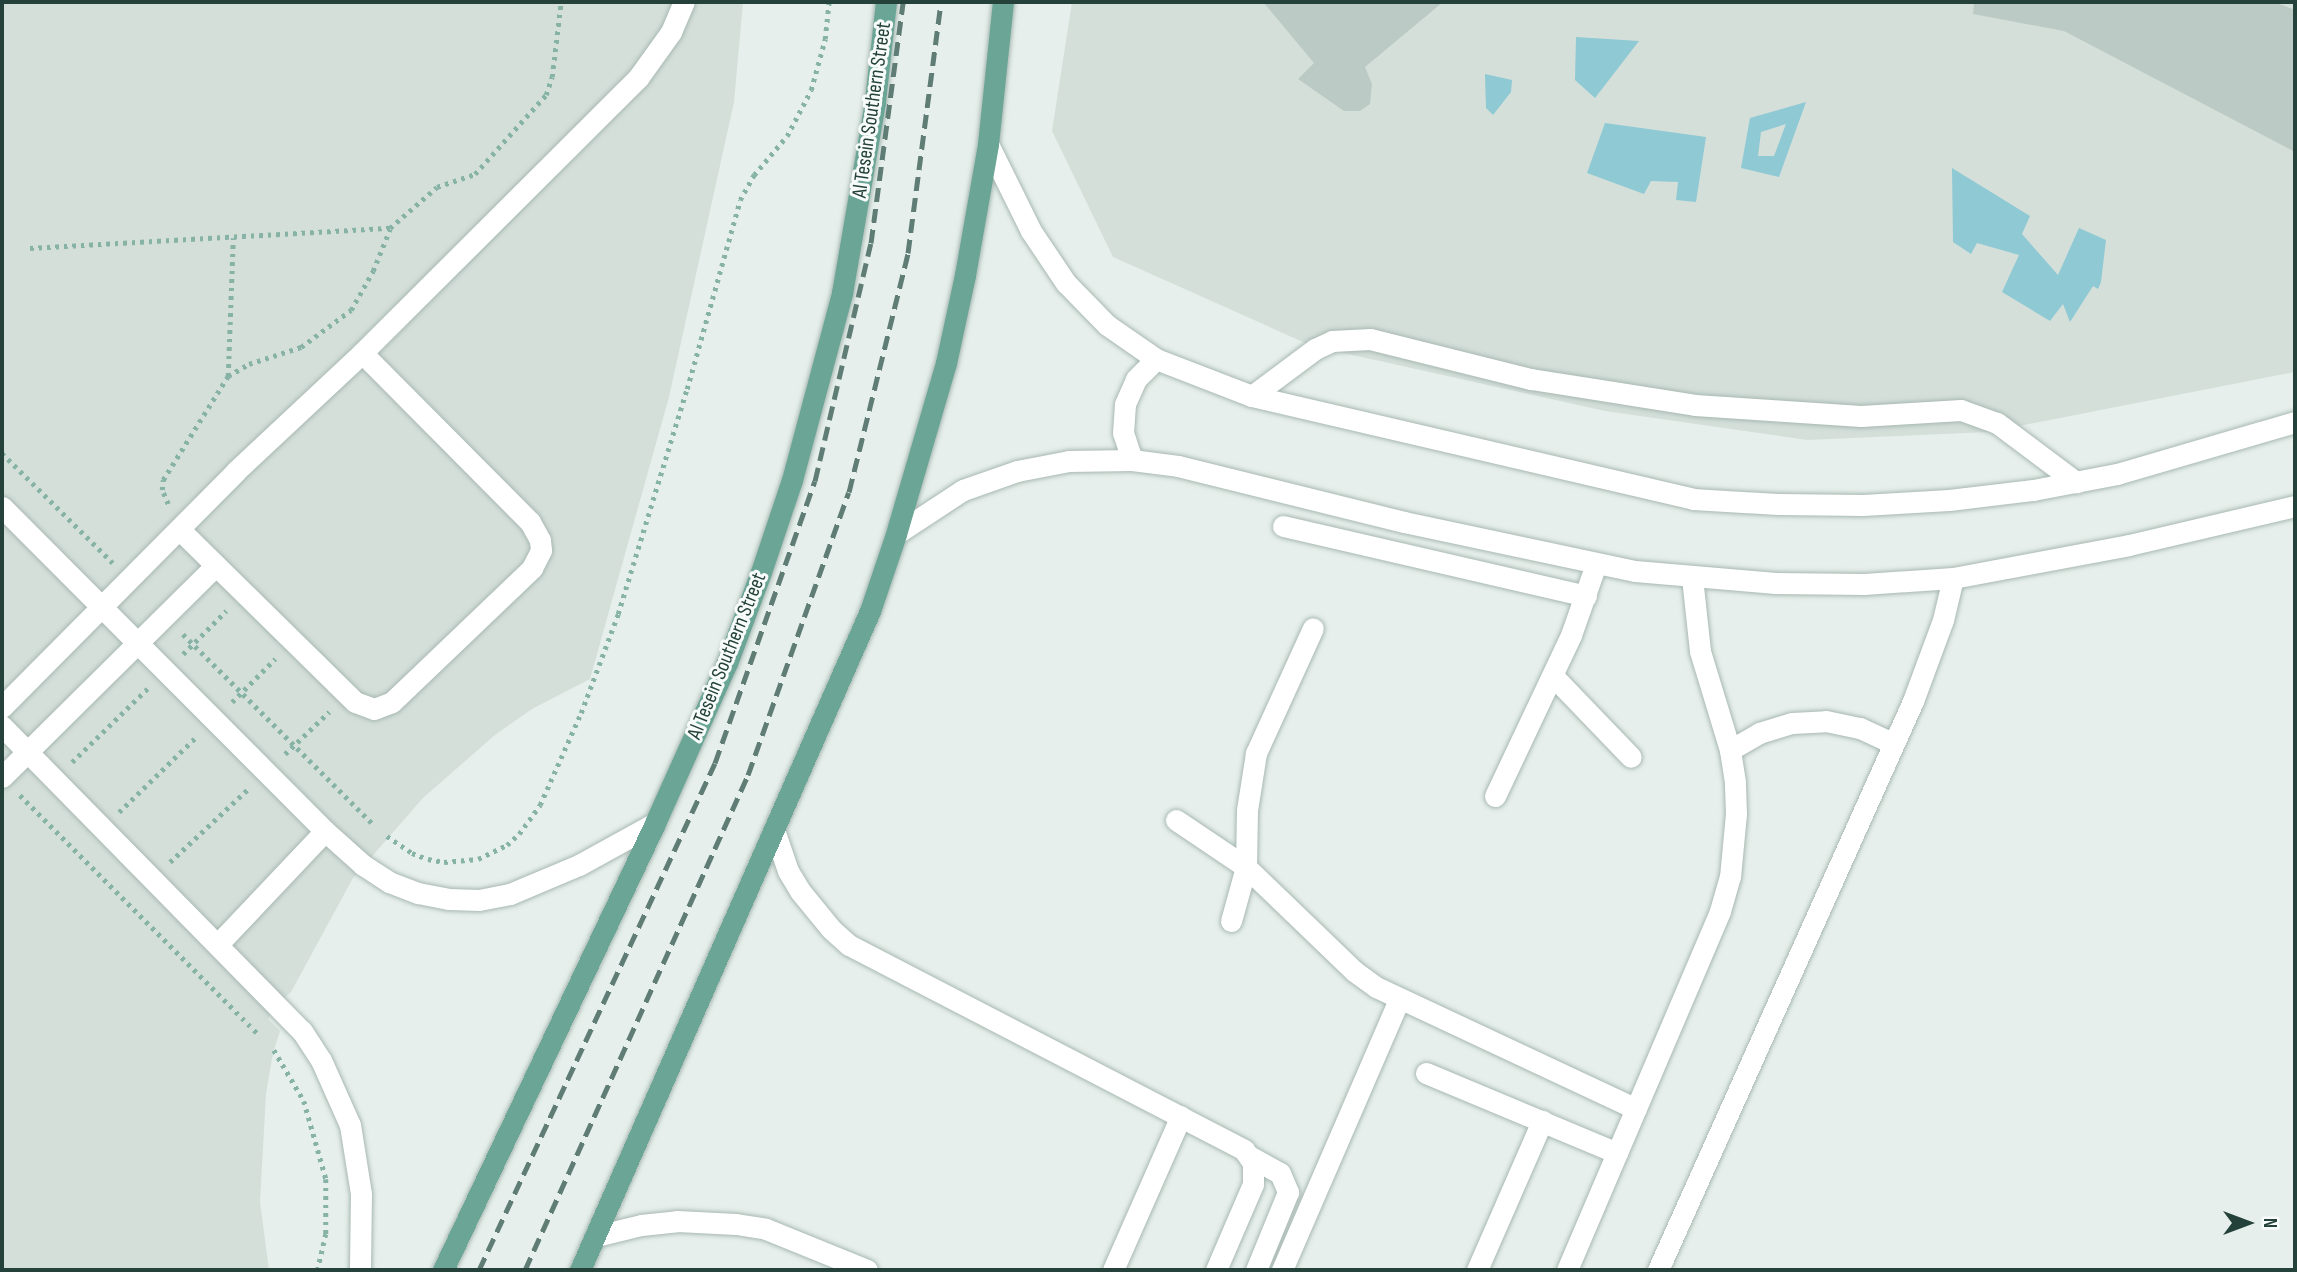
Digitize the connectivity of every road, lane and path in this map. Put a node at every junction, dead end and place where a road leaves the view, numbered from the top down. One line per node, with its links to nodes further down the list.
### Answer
1 (561, 2): 7 (path)
2 (684, 2): 10 (street)
3 (829, 2): 59 (path)
4 (886, 2): 55 (main road, Al Tesein Southern Street)
5 (1003, 2): 6 (main road)
6 (988, 144): 11 (street); 22 (main road)
7 (390, 228): 8 (path); 12 (path)
8 (233, 238): 9 (path); 12 (path)
9 (30, 248)
10 (362, 352): 21 (street); 39 (street)
11 (1156, 359): 13 (street); 16 (street)
12 (228, 376): 21 (path)
13 (1252, 397): 17 (street); 17 (street)
14 (2295, 422): 17 (street)
15 (2, 453): 27 (path)
16 (1132, 460): 22 (street); 23 (street)
17 (2076, 482)
18 (2295, 506): 26 (street)
19 (2, 507): 30 (street)
20 (1283, 526): 29 (street)
21 (180, 530): 24 (street); 27 (street)
22 (896, 534): 57 (main road)
23 (1596, 564): 25 (street); 29 (street)
24 (216, 565): 28 (street); 31 (street)
25 (1692, 577): 26 (street); 45 (street)
26 (1953, 578): 43 (street)
27 (130, 580): 30 (street)
28 (245, 594): 34 (street); 35 (path)
29 (1586, 596): 37 (street)
30 (103, 607): 33 (street); 40 (street)
31 (164, 615): 33 (street); 35 (path)
32 (1313, 628): 61 (street)
33 (138, 642): 36 (street); 46 (street)
34 (294, 642): 38 (path); 39 (street)
35 (194, 644): 36 (path); 38 (path)
36 (166, 671): 41 (street); 50 (path)
37 (1553, 676): 47 (street); 51 (street)
38 (242, 692): 41 (path); 44 (path)
39 (348, 695): 44 (path)
40 (2, 707)
41 (214, 719): 48 (street); 56 (path)
42 (2, 726): 46 (street)
43 (1892, 743): 45 (street); 87 (street)
44 (295, 745): 48 (path); 54 (path)
45 (1730, 750): 70 (street)
46 (28, 751): 49 (street); 50 (street)
47 (1631, 757)
48 (266, 772): 58 (street); 62 (path)
49 (2, 777): 52 (path)
50 (55, 778): 52 (path); 56 (street)
51 (1495, 796)
52 (29, 804): 60 (path)
53 (1176, 820): 61 (street)
54 (372, 823)
55 (655, 823): 58 (street); 78 (main road, Al Tesein Southern Street)
56 (104, 827): 60 (path); 62 (street)
57 (774, 830): 71 (street); 75 (main road)
58 (325, 831): 65 (street)
59 (387, 836)
60 (78, 853): 63 (path)
61 (1246, 867): 64 (street); 66 (street)
62 (154, 878): 63 (path); 65 (street)
63 (127, 903): 67 (path)
64 (1231, 921)
65 (219, 943): 77 (street)
66 (1399, 1000): 70 (street); 84 (street)
67 (260, 1036)
68 (274, 1050): 76 (path)
69 (1426, 1073): 72 (street)
70 (1636, 1109): 73 (street)
71 (1181, 1116): 74 (street); 81 (street)
72 (1542, 1121): 73 (street); 85 (street)
73 (1617, 1153): 86 (street)
74 (1249, 1156): 82 (street); 83 (street)
75 (596, 1236): 79 (main road); 80 (street)
76 (317, 1270)
77 (360, 1270)
78 (443, 1270)
79 (580, 1270)
80 (867, 1270)
81 (1113, 1270)
82 (1216, 1270)
83 (1256, 1270)
84 (1282, 1270)
85 (1477, 1270)
86 (1567, 1270)
87 (1658, 1270)

